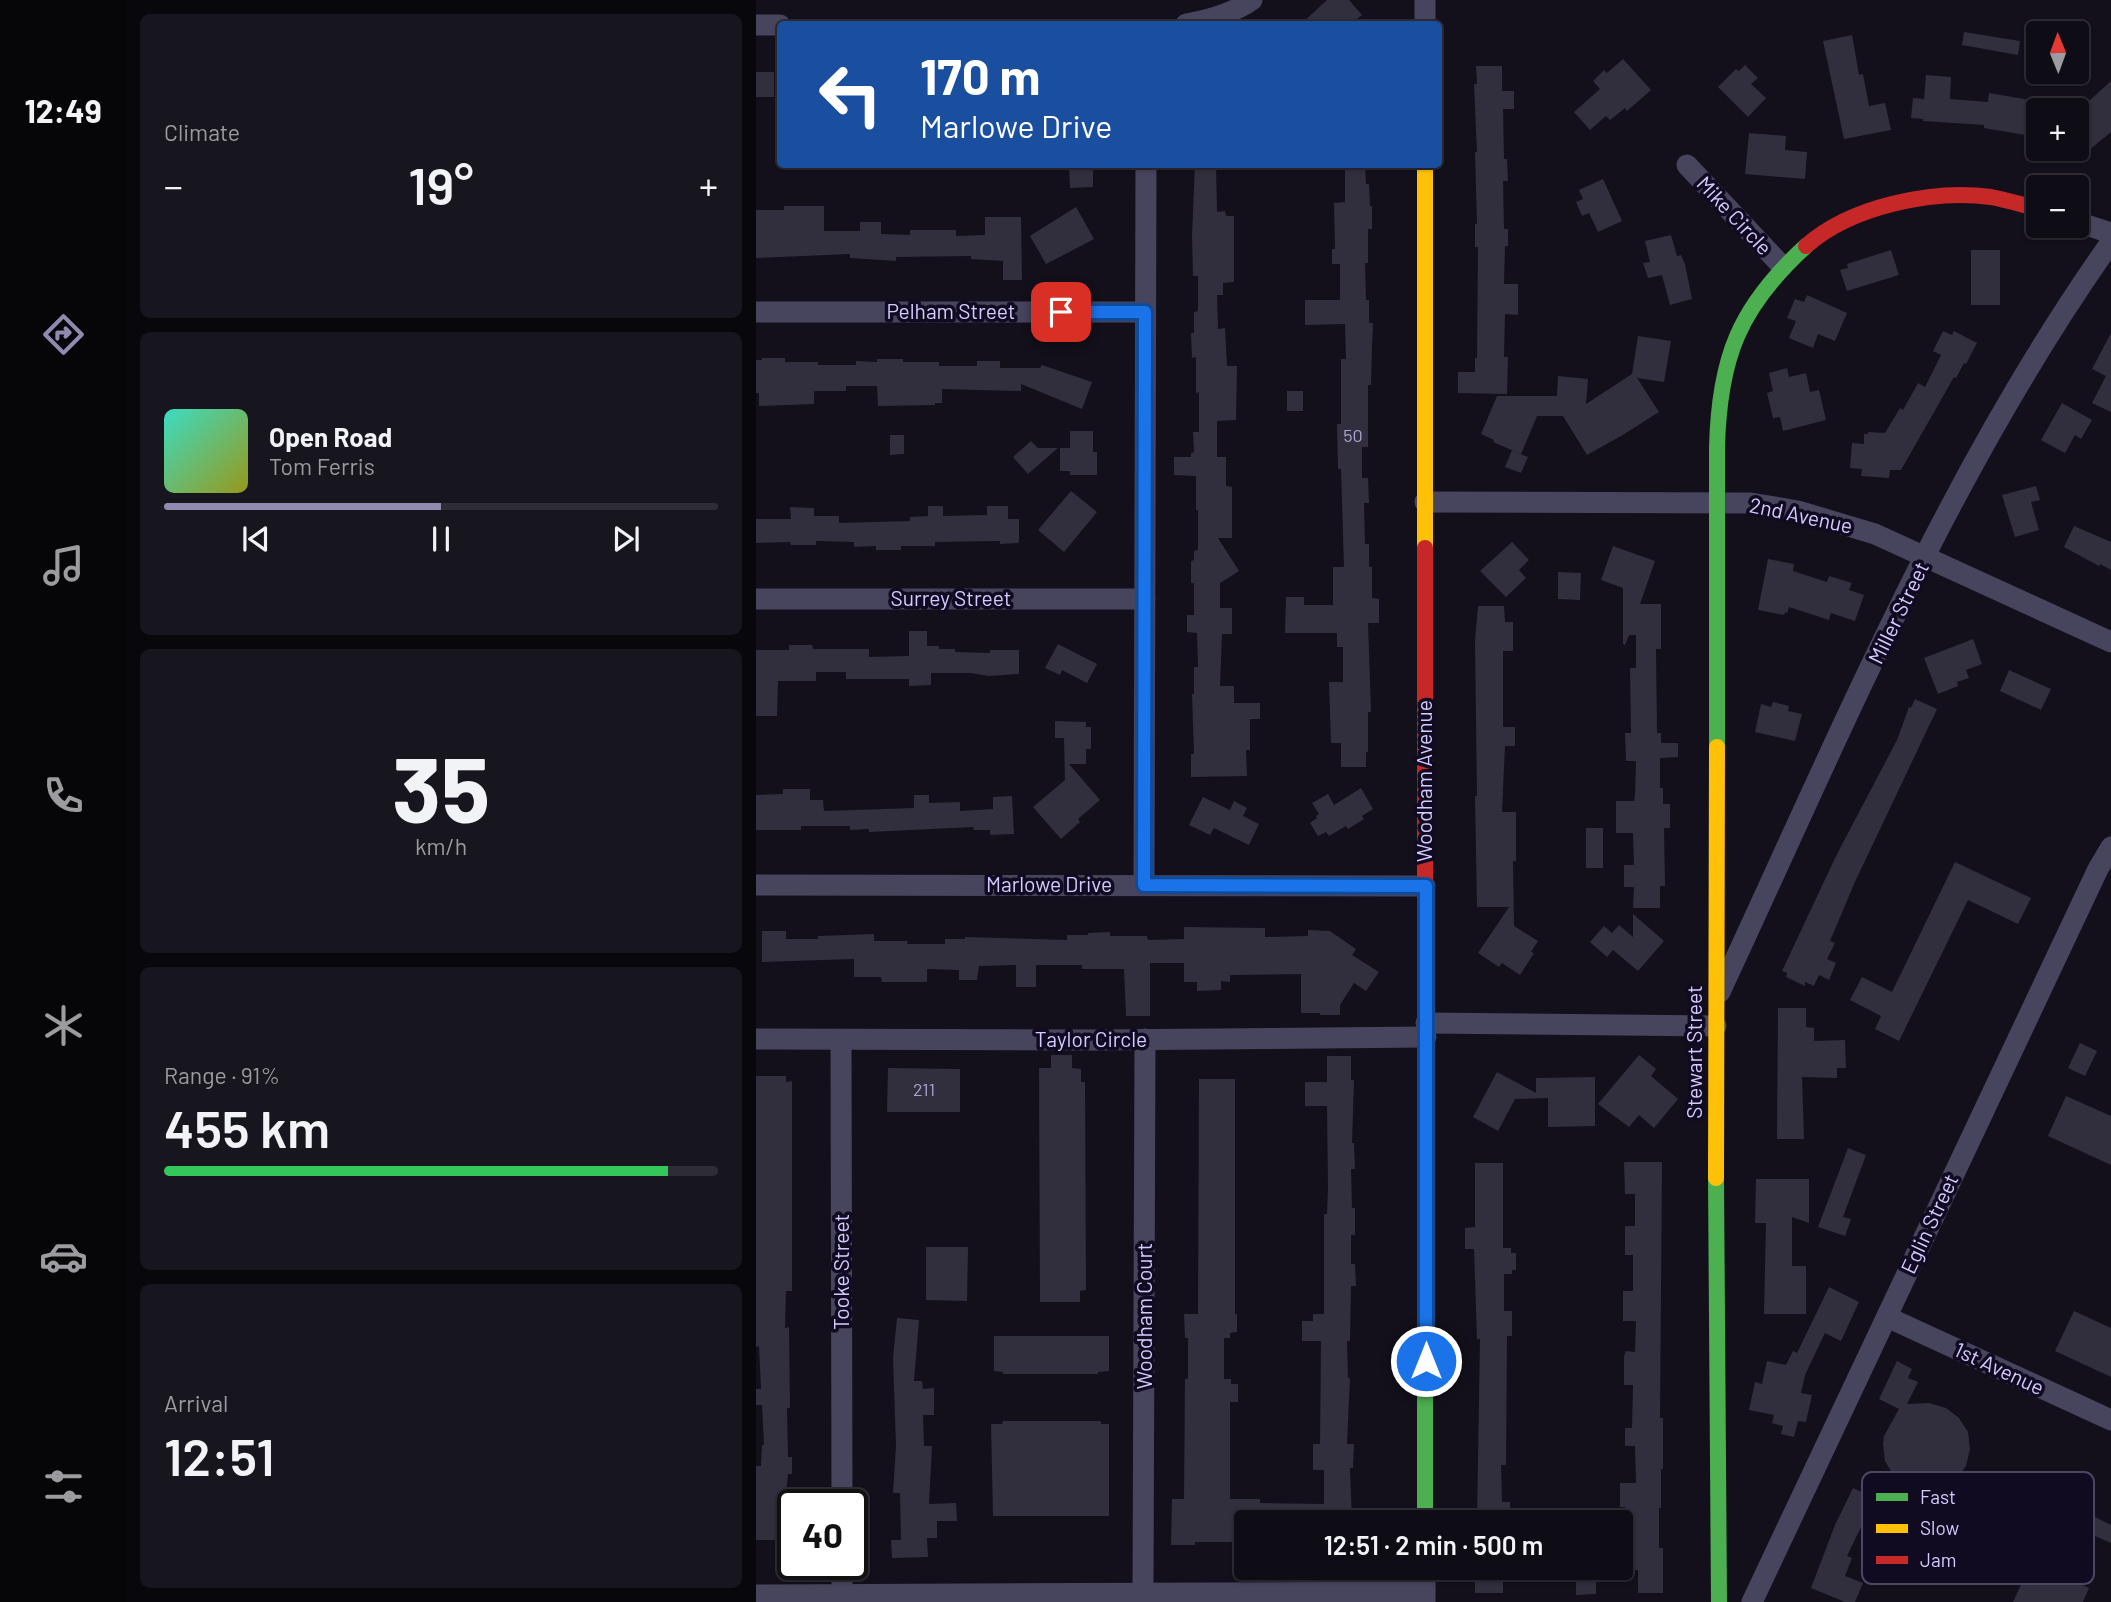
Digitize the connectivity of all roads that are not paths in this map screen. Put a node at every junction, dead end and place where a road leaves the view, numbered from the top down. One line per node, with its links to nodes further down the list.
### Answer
1 (1252, 0): 3 (street)
2 (1425, 0): 4 (street)
3 (1206, 21)
4 (1425, 21)
5 (756, 25): 6 (street)
6 (777, 25)
7 (1687, 165): 14 (street, Mike Circle)
8 (1146, 168): 16 (street)
9 (1425, 168): 17 (street, Woodham Avenue)
10 (2026, 206): 14 (street, Stewart Street)
11 (2089, 226): 12 (street)
12 (2111, 233)
13 (2111, 242): 19 (street, Miller Street)
14 (1782, 266): 18 (street, Stewart Street)
15 (756, 312): 16 (street, Pelham Street)
16 (1145, 312): 21 (street)
17 (1425, 502): 18 (street, 2nd Avenue); 26 (street, Woodham Avenue)
18 (1717, 502): 19 (street, 2nd Avenue); 27 (street, Stewart Street)
19 (1926, 556): 22 (street, 2nd Avenue); 27 (street, Miller Street)
20 (756, 599): 21 (street, Surrey Street)
21 (1145, 600): 25 (street)
22 (2111, 642)
23 (2111, 847): 33 (street, Eglin Street)
24 (756, 885): 25 (street, Marlowe Drive)
25 (1144, 885): 26 (street, Marlowe Drive)
26 (1426, 886): 29 (street, Woodham Avenue)
27 (1716, 1000): 28 (street, Stewart Street)
28 (1716, 1026): 29 (street, Taylor Circle); 44 (street, Stewart Street)
29 (1426, 1030): 30 (street, Taylor Circle); 36 (street, Woodham Avenue)
30 (1145, 1039): 32 (street, Taylor Circle); 38 (street, Woodham Court)
31 (756, 1040): 32 (street, Taylor Circle)
32 (841, 1040): 35 (street, Tooke Street)
33 (1887, 1317): 34 (street, 1st Avenue); 45 (street, Eglin Street)
34 (2111, 1420)
35 (842, 1489)
36 (1425, 1510)
37 (842, 1580): 42 (street)
38 (1143, 1594): 40 (street); 43 (street)
39 (756, 1595): 42 (street)
40 (1249, 1597): 41 (street)
41 (1425, 1597)
42 (842, 1598): 43 (street)
43 (1000, 1598)
44 (1719, 1602)
45 (1752, 1602)

